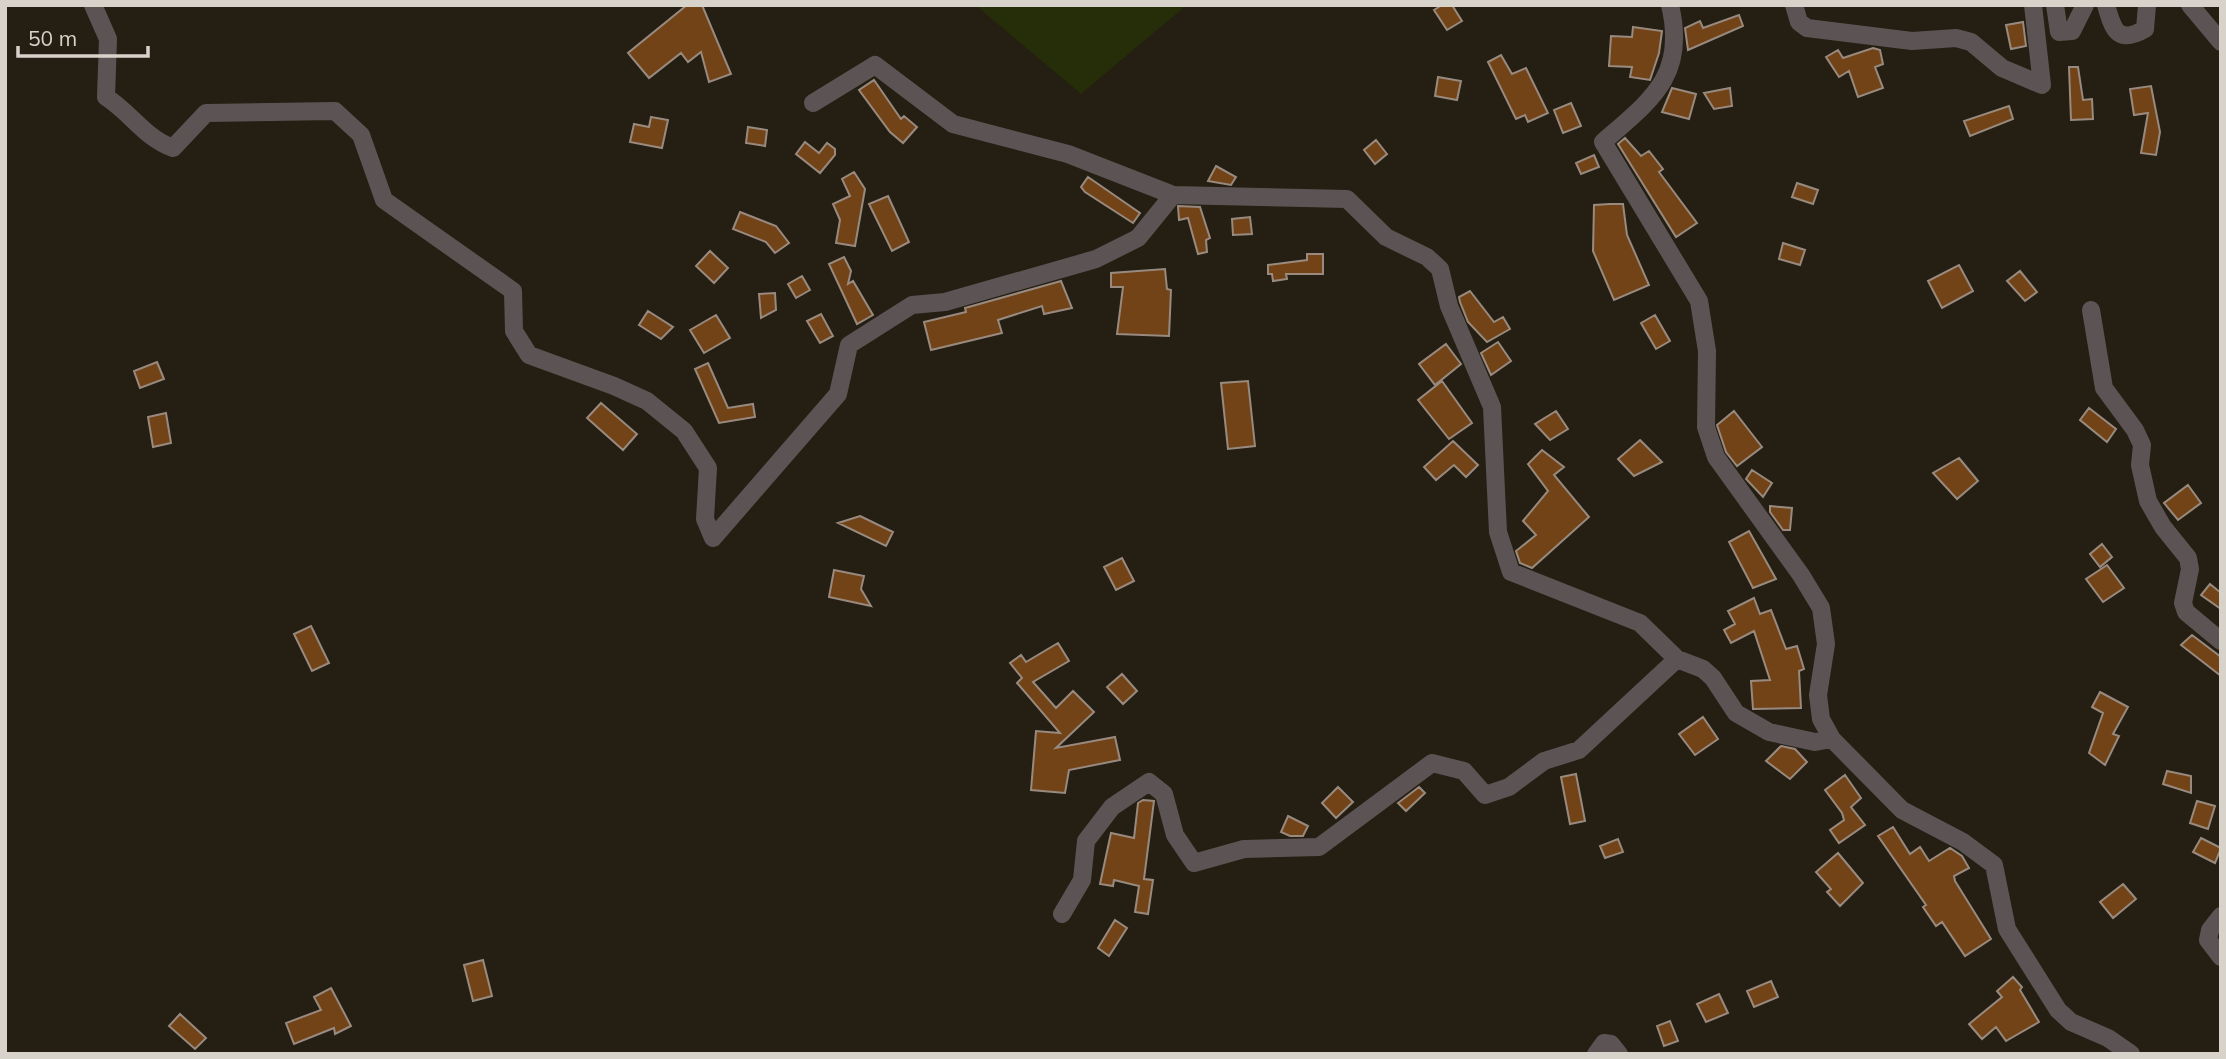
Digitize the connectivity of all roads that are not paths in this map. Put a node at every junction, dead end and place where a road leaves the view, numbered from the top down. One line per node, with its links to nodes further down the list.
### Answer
1 (93, 5): 14 (street)
2 (1794, 5): 11 (street)
3 (2033, 5): 11 (street)
4 (2038, 5): 11 (street)
5 (2055, 5): 6 (street)
6 (2085, 5)
7 (2106, 5): 8 (street)
8 (2147, 5)
9 (2190, 5): 12 (street)
10 (1674, 7): 18 (street)
11 (2036, 30)
12 (2221, 43)
13 (813, 103): 14 (street)
14 (1172, 195): 17 (street)
15 (2091, 310): 16 (street)
16 (2221, 641)
17 (1677, 659): 18 (street); 19 (street)
18 (1832, 738): 24 (street)
19 (1062, 914)
20 (2221, 916): 21 (street)
21 (2221, 957)
22 (1596, 1054): 23 (street)
23 (1619, 1054)
24 (2131, 1054)

